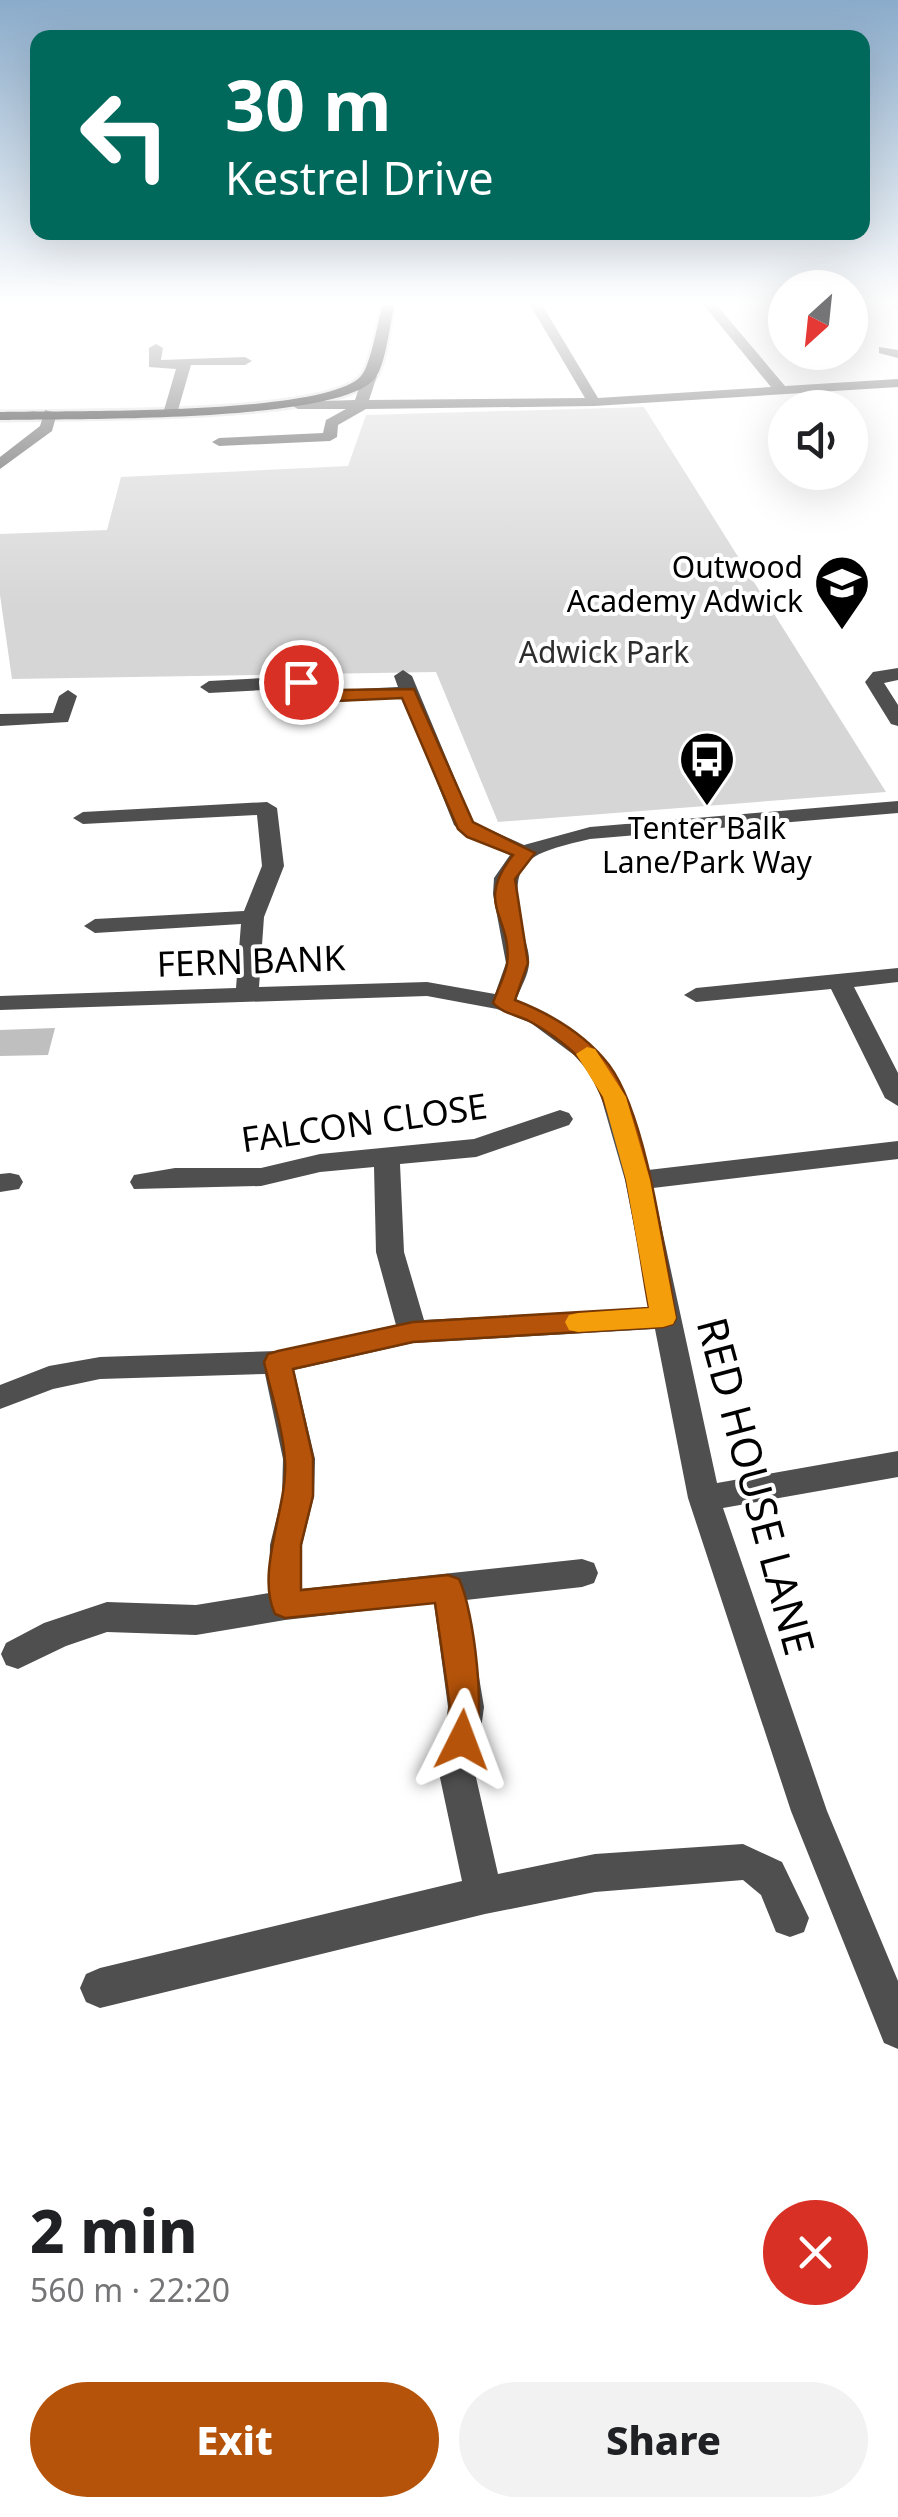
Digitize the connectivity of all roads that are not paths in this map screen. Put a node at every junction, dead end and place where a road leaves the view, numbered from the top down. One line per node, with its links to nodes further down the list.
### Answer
1 (173, 404): 7 (street)
2 (301, 404): 5 (main road)
3 (361, 404): 6 (street)
4 (494, 404): 6 (street)
5 (298, 405): 6 (street); 7 (main road)
6 (360, 407): 10 (street)
7 (171, 410): 8 (main road)
8 (50, 412): 9 (main road); 11 (street)
9 (0, 416)
10 (219, 442)
11 (0, 464)
12 (898, 674): 16 (street)
13 (209, 687): 19 (street)
14 (68, 696): 15 (street)
15 (0, 720)
16 (898, 720)
17 (898, 806): 19 (street)
18 (83, 818): 20 (street)
19 (525, 853): 27 (street)
20 (253, 917): 21 (street); 24 (street)
21 (96, 926)
22 (898, 976): 23 (street)
23 (839, 981): 25 (street); 28 (street)
24 (248, 996): 26 (street, FERN BANK); 27 (street, FERN BANK)
25 (696, 996)
26 (0, 1003)
27 (504, 1003): 32 (street, RED HOUSE LANE)
28 (898, 1098)
29 (560, 1119): 31 (street, FALCON CLOSE)
30 (898, 1150): 32 (street)
31 (387, 1154): 33 (street, FALCON CLOSE); 35 (street)
32 (638, 1180): 34 (street, RED HOUSE LANE)
33 (143, 1182)
34 (663, 1318): 35 (street); 39 (street, RED HOUSE LANE)
35 (413, 1332): 36 (street)
36 (278, 1362): 37 (street); 42 (street)
37 (0, 1397)
38 (898, 1464): 39 (street)
39 (704, 1498): 47 (street, RED HOUSE LANE)
40 (582, 1573): 41 (street)
41 (448, 1588): 42 (street); 44 (street)
42 (285, 1605): 43 (street)
43 (18, 1654)
44 (485, 1895): 45 (street); 46 (street)
45 (790, 1918)
46 (100, 1988)
47 (898, 2029)

